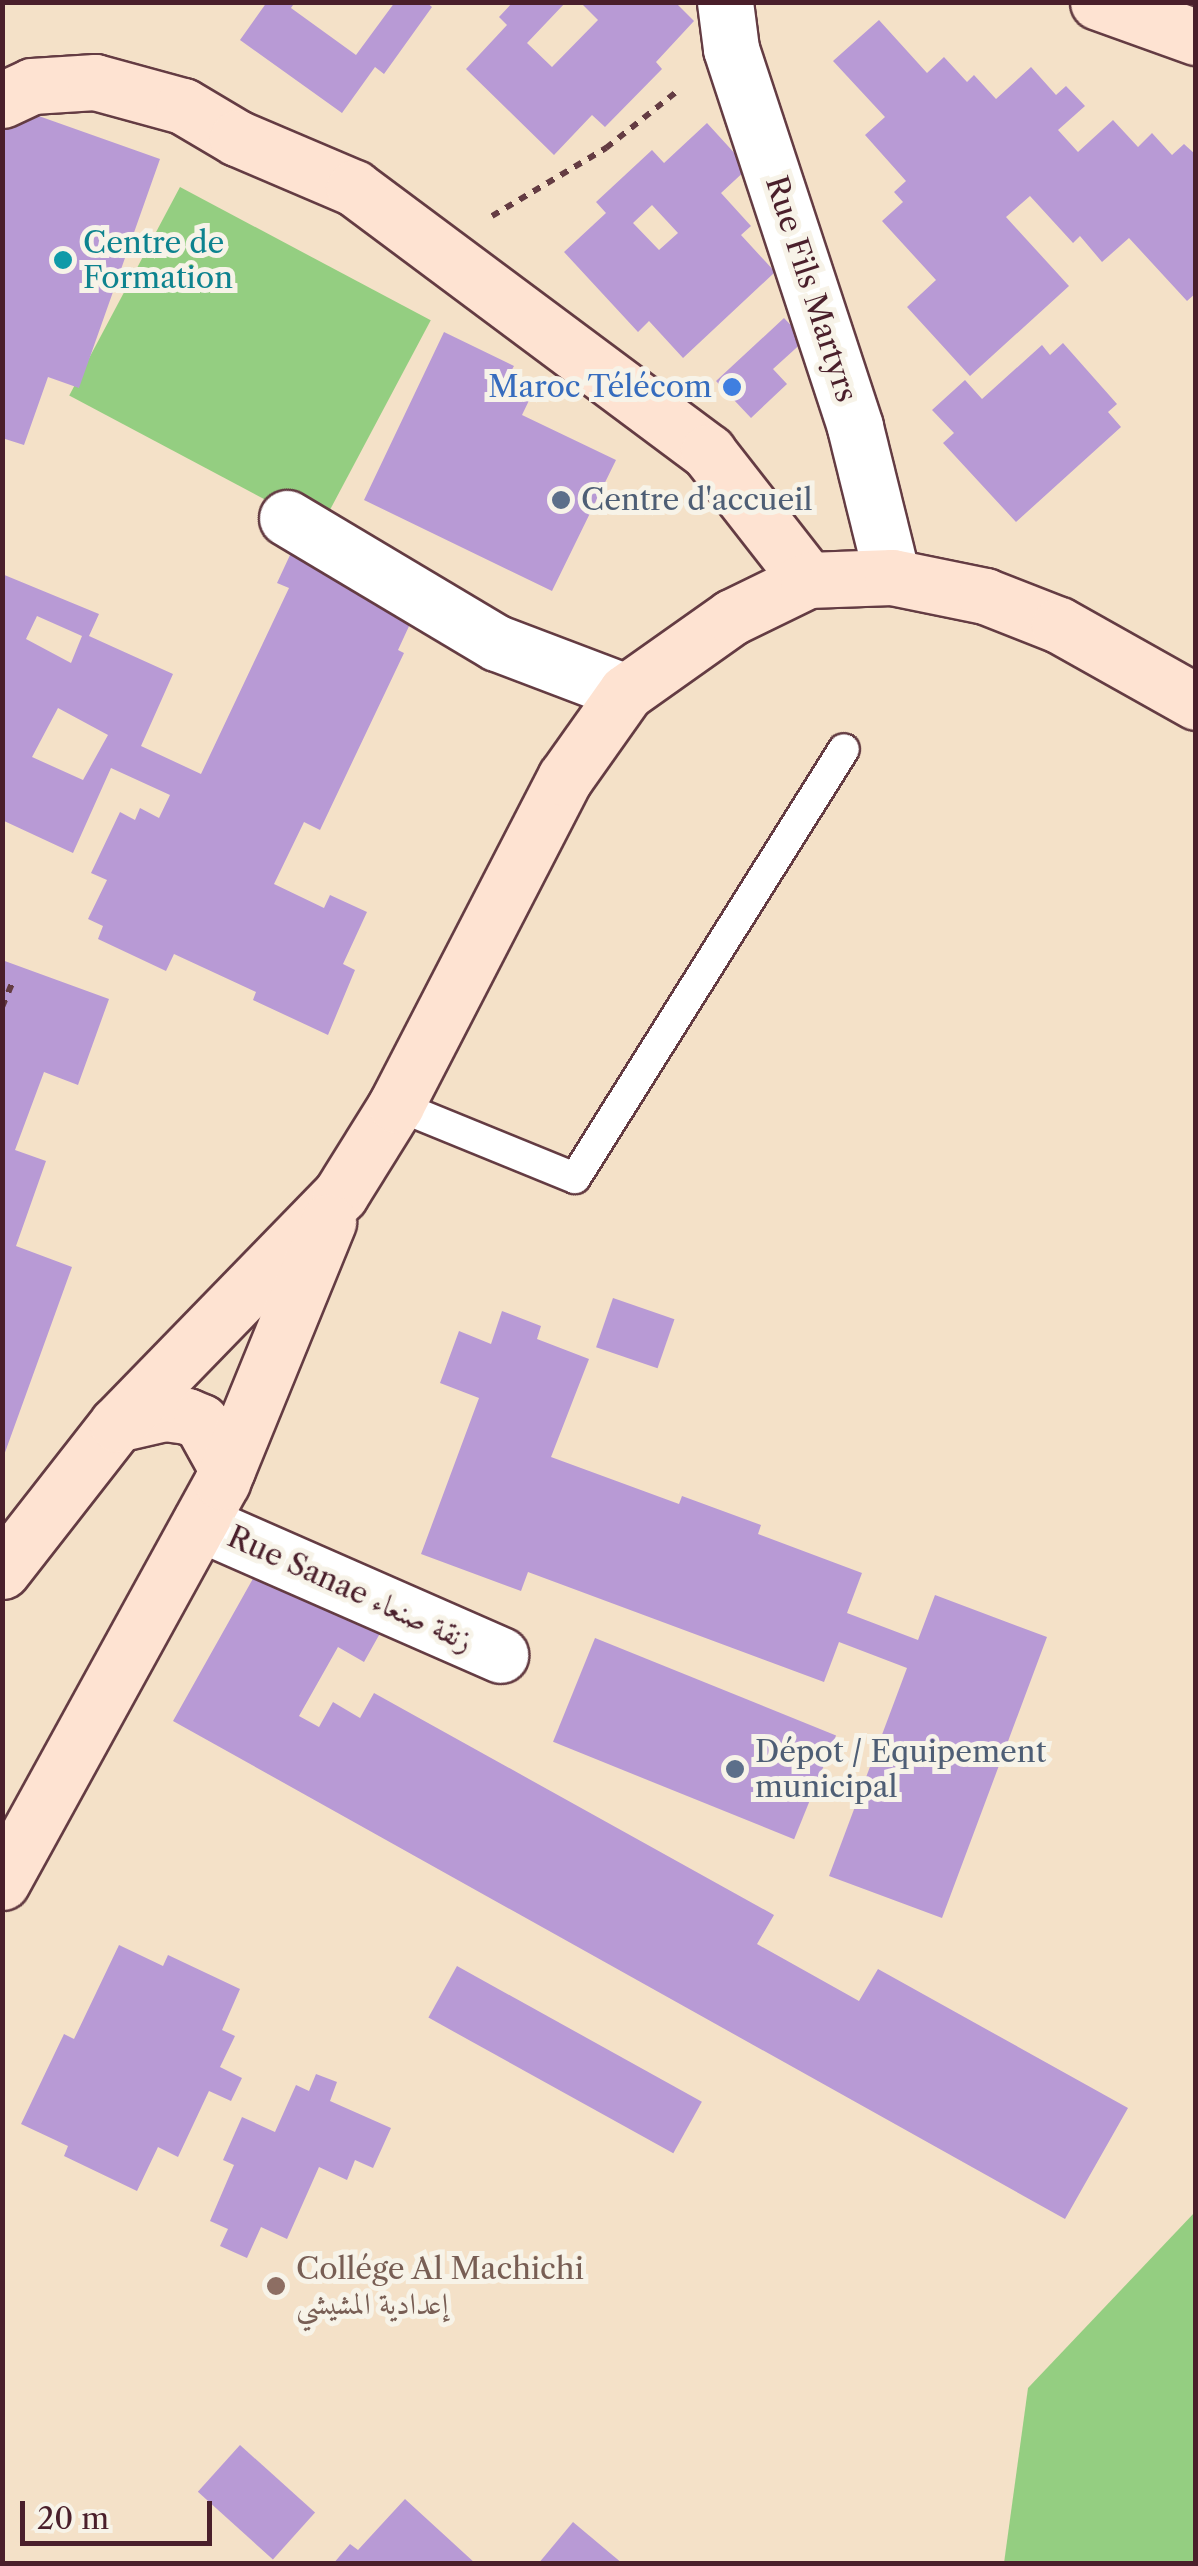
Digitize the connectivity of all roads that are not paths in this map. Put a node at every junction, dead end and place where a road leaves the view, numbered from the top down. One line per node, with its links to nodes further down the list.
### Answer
1 (1098, 2): 3 (street)
2 (728, 26): 6 (street, Rue Fils Martyrs)
3 (1196, 37)
4 (2, 100): 7 (street)
5 (287, 518): 8 (street)
6 (892, 577): 7 (street); 9 (street)
7 (808, 580): 8 (street)
8 (626, 692): 11 (street)
9 (1196, 702)
10 (844, 749): 11 (lane)
11 (396, 1104): 12 (street)
12 (340, 1194): 13 (street); 14 (street)
13 (117, 1424): 14 (street); 16 (street)
14 (227, 1469): 15 (street)
15 (200, 1523): 17 (street, Rue Sanae زنقة صنعاء); 18 (street)
16 (2, 1571)
17 (500, 1655)
18 (2, 1882)

